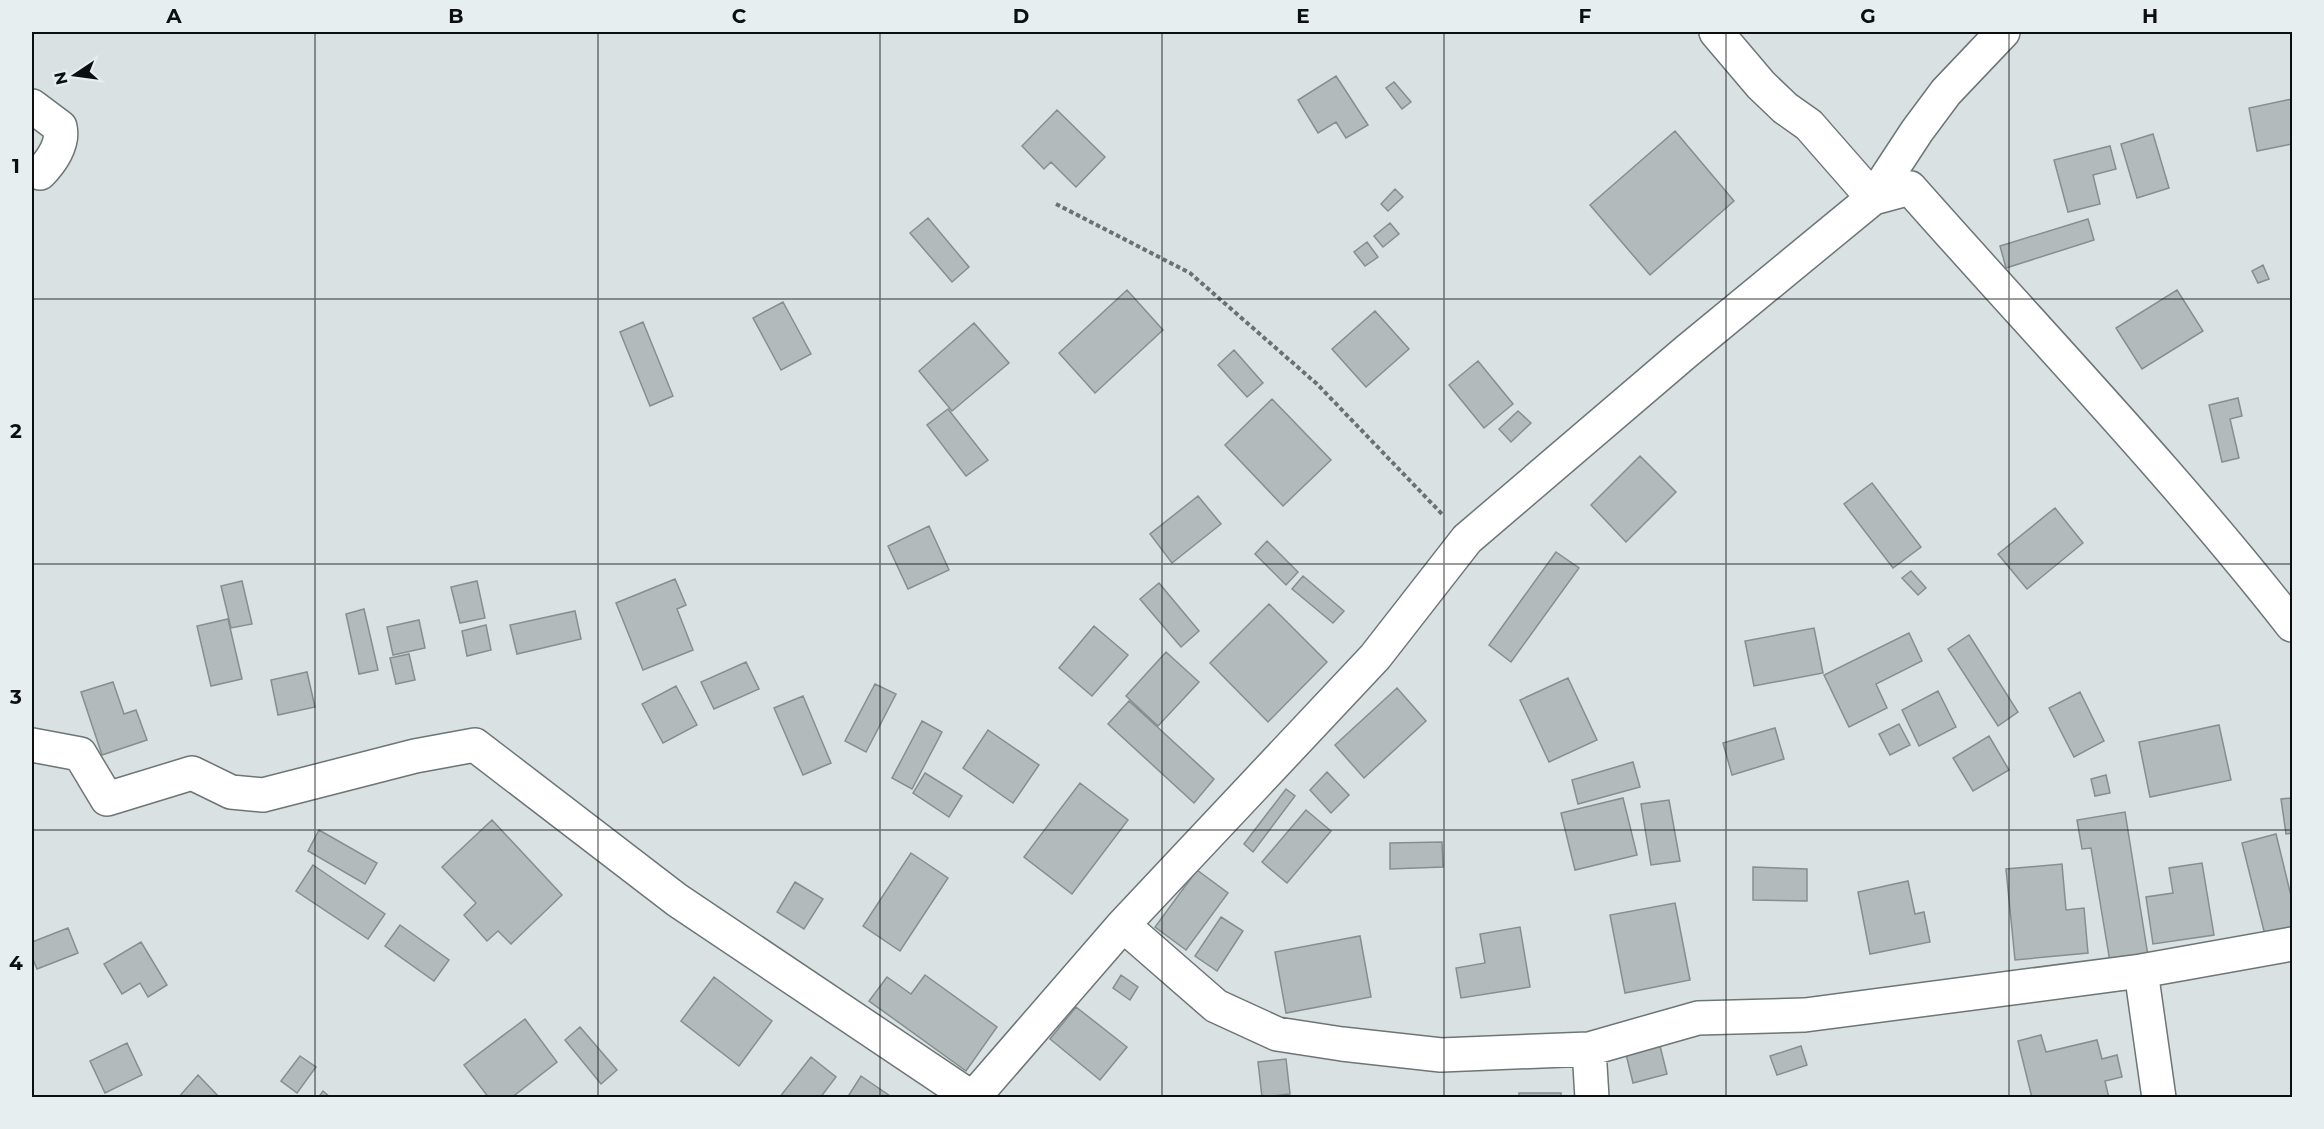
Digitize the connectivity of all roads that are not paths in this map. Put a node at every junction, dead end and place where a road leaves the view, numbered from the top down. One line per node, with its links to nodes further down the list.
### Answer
1 (1716, 32): 5 (street)
2 (2003, 32): 5 (street)
3 (32, 106): 4 (street)
4 (40, 173)
5 (1873, 198): 6 (street); 8 (street)
6 (2292, 625)
7 (32, 745): 12 (street)
8 (1124, 925): 11 (street); 12 (street)
9 (2292, 944): 10 (street)
10 (2141, 970): 11 (street); 14 (street)
11 (1589, 1049): 13 (street)
12 (973, 1098)
13 (1592, 1098)
14 (2159, 1098)

